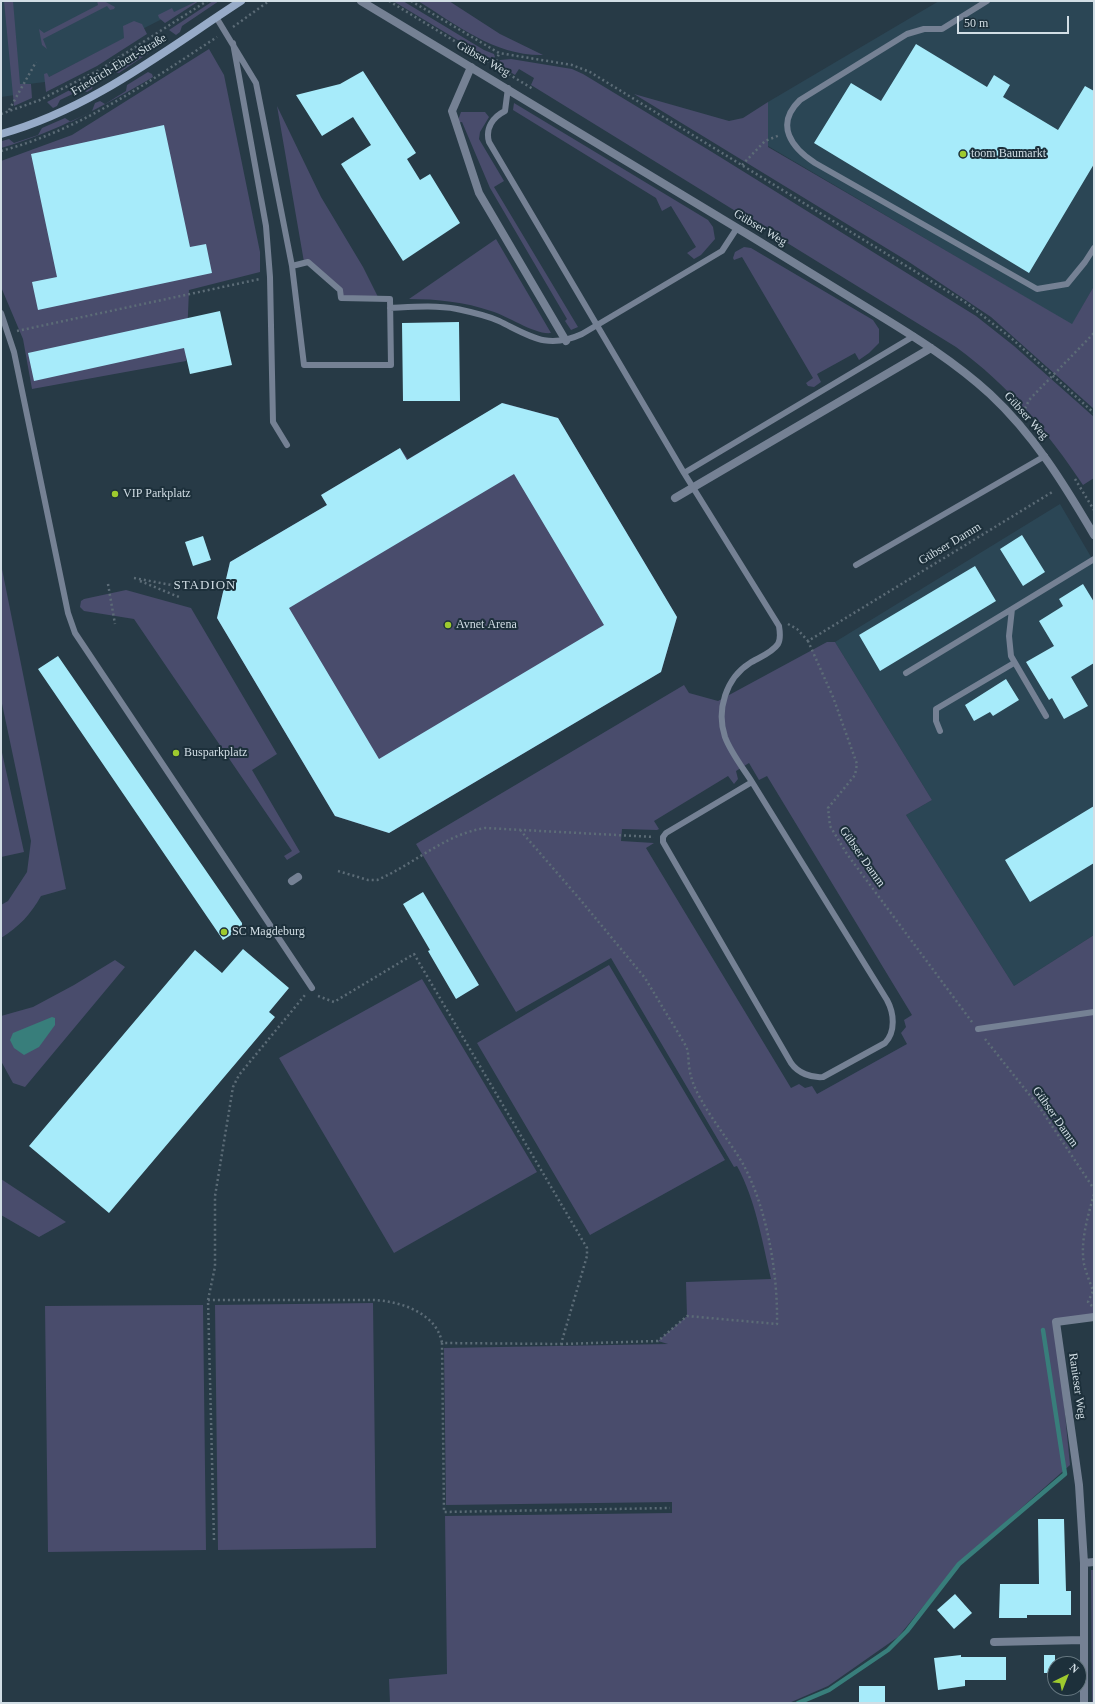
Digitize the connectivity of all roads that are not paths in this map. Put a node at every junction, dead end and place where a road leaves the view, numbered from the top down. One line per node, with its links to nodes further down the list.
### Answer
1 (241, 1): 4 (street, Friedrich-Ebert-Straße)
2 (361, 1): 6 (street, Gübser Weg)
3 (987, 1): 10 (lane)
4 (216, 17): 5 (lane); 8 (street, Friedrich-Ebert-Straße)
5 (232, 43): 11 (lane); 18 (lane)
6 (471, 66): 7 (street, Gübser Weg); 16 (street)
7 (508, 88): 9 (street, Gübser Weg); 14 (lane)
8 (1, 134)
9 (737, 228): 14 (lane); 15 (street, Gübser Weg)
10 (1094, 248)
11 (292, 266): 12 (lane); 12 (lane)
12 (390, 308): 16 (lane)
13 (1, 313): 32 (lane)
14 (597, 325): 16 (lane); 20 (lane)
15 (914, 336): 17 (street, Gübser Weg); 20 (lane)
16 (566, 341)
17 (931, 348): 19 (street, Gübser Weg); 21 (street)
18 (287, 445)
19 (1045, 456): 23 (street, Gübser Weg); 25 (lane)
20 (684, 473): 21 (lane)
21 (693, 488): 22 (street); 31 (lane)
22 (675, 498)
23 (1094, 535)
24 (1094, 559): 26 (lane)
25 (856, 565)
26 (1012, 609): 27 (lane); 28 (lane)
27 (1014, 663): 29 (lane); 30 (lane)
28 (906, 673)
29 (1046, 716)
30 (940, 731)
31 (752, 782): 31 (lane)
32 (312, 988)
33 (1094, 1012): 34 (lane)
34 (978, 1029)
35 (1094, 1317): 37 (street, Ranieser Weg)
36 (1094, 1562): 37 (street)
37 (1084, 1563): 38 (street, Ranieser Weg)
38 (1083, 1640): 39 (street); 40 (street, Ranieser Weg)
39 (994, 1642)
40 (1084, 1703)

